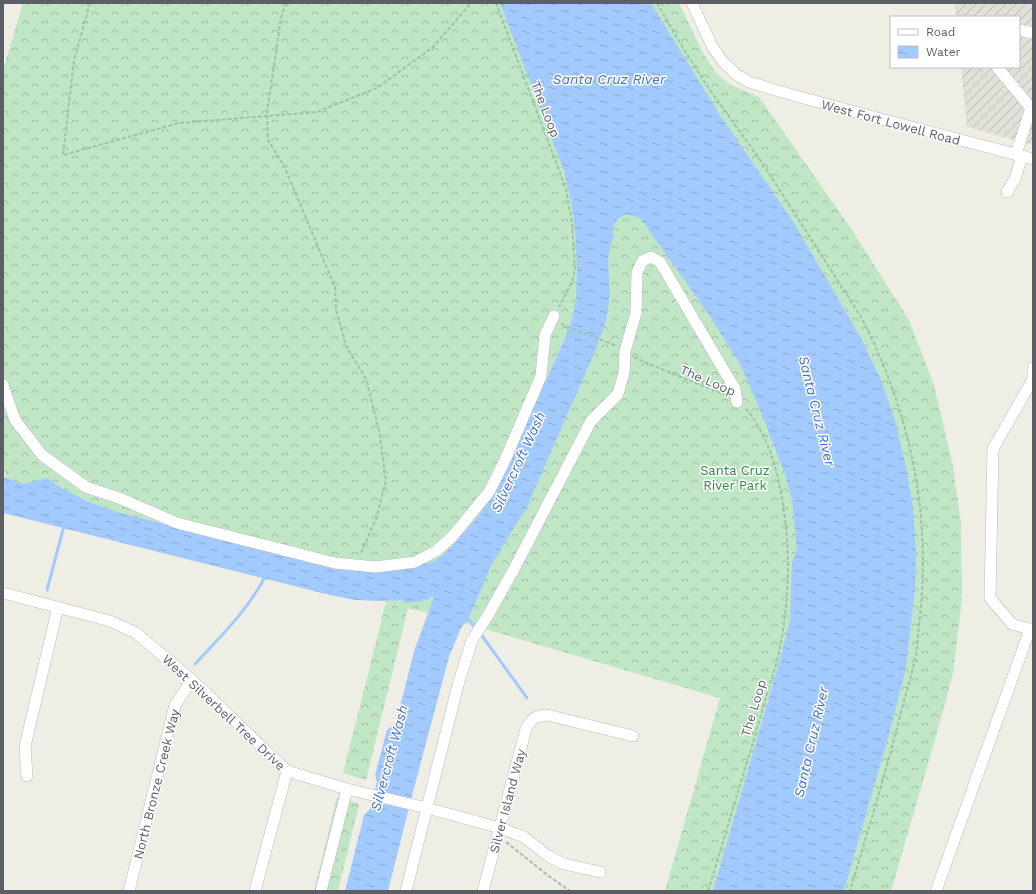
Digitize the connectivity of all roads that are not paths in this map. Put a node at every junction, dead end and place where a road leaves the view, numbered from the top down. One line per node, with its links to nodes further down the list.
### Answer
1 (692, 3): 6 (street, West Fort Lowell Road)
2 (1020, 30): 3 (street)
3 (1033, 33)
4 (998, 68): 5 (street)
5 (1032, 108): 6 (street)
6 (1024, 157): 7 (street)
7 (1006, 192)
8 (557, 320): 10 (street)
9 (1033, 368): 14 (street)
10 (3, 385)
11 (737, 402): 20 (street)
12 (3, 593): 13 (street, West Silverbell Tree Drive)
13 (58, 607): 15 (street, West Silverbell Tree Drive); 18 (street)
14 (1032, 630): 28 (street)
15 (192, 680): 17 (street, West Silverbell Tree Drive); 23 (street, North Bronze Creek Way)
16 (633, 736): 21 (street, Silver Island Way)
17 (287, 771): 19 (street, West Silverbell Tree Drive); 24 (street)
18 (27, 776)
19 (347, 789): 20 (street, West Silverbell Tree Drive); 25 (street)
20 (427, 808): 21 (street, West Silverbell Tree Drive); 26 (street)
21 (499, 831): 22 (street, West Silverbell Tree Drive); 27 (street, Silver Island Way)
22 (600, 872)
23 (129, 891)
24 (255, 891)
25 (321, 891)
26 (406, 891)
27 (483, 891)
28 (936, 891)

